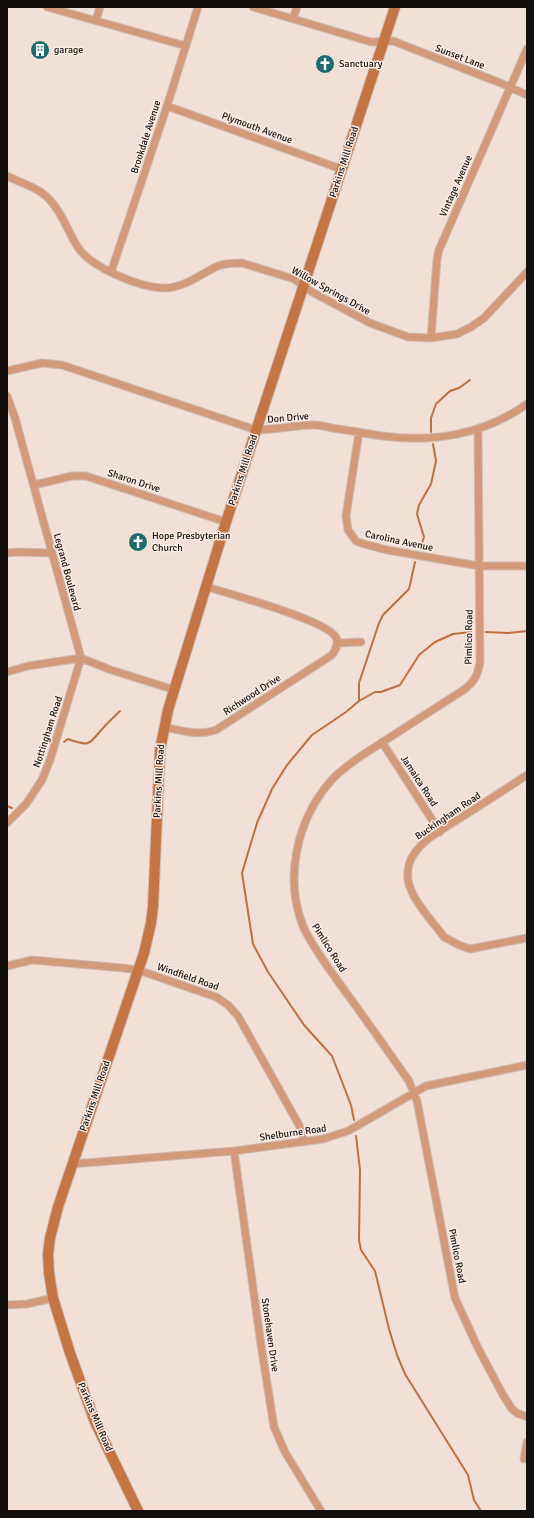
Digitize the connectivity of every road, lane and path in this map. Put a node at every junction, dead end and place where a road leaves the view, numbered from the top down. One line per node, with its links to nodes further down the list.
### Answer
1 (47, 7): 8 (street)
2 (100, 7): 8 (street)
3 (198, 7): 10 (street, Brookdale Avenue)
4 (253, 7): 7 (street, Sunset Lane)
5 (296, 7): 7 (street)
6 (395, 7): 9 (street, Parkins Mill Road)
7 (293, 18): 9 (street, Sunset Lane)
8 (96, 20): 10 (street)
9 (384, 42): 12 (street, Sunset Lane); 15 (street, Parkins Mill Road)
10 (186, 46): 14 (street, Brookdale Avenue)
11 (527, 49): 12 (street, Vintage Avenue)
12 (510, 88): 13 (street, Sunset Lane); 20 (street, Vintage Avenue)
13 (527, 95)
14 (167, 106): 15 (street, Plymouth Avenue); 17 (street, Brookdale Avenue)
15 (341, 169): 19 (street, Parkins Mill Road)
16 (7, 176): 17 (street, Willow Springs Drive)
17 (111, 272): 19 (street, Willow Springs Drive)
18 (527, 272): 20 (street, Willow Springs Drive)
19 (304, 286): 20 (street, Willow Springs Drive); 24 (street, Parkins Mill Road)
20 (431, 338)
21 (7, 371): 24 (street, Don Drive)
22 (7, 396): 27 (street, Legrand Boulevard)
23 (527, 404): 25 (street, Don Drive)
24 (256, 430): 26 (street, Don Drive); 28 (street, Parkins Mill Road)
25 (478, 430): 26 (street, Don Drive); 31 (street, Pimlico Road)
26 (359, 432): 31 (street, Carolina Avenue)
27 (34, 485): 28 (street, Sharon Drive); 30 (street, Legrand Boulevard)
28 (226, 522): 33 (street, Parkins Mill Road)
29 (7, 553): 30 (street)
30 (52, 553): 36 (street, Legrand Boulevard)
31 (479, 566): 32 (street, Carolina Avenue); 40 (street, Pimlico Road)
32 (527, 566)
33 (207, 587): 35 (street); 38 (street, Parkins Mill Road)
34 (361, 642): 35 (street)
35 (337, 643): 39 (street, Richwood Drive)
36 (81, 658): 37 (street); 38 (street); 42 (street, Nottingham Road)
37 (7, 672)
38 (175, 690): 39 (street, Parkins Mill Road)
39 (164, 727): 46 (street, Parkins Mill Road)
40 (382, 742): 43 (street, Jamaica Road); 48 (street, Pimlico Road)
41 (527, 775): 43 (street, Buckingham Road)
42 (7, 823)
43 (440, 832): 44 (street, Buckingham Road)
44 (527, 938)
45 (7, 966): 46 (street, Windfield Road)
46 (138, 970): 49 (street, Windfield Road); 51 (street, Parkins Mill Road)
47 (527, 1065): 48 (street, Shelburne Road)
48 (414, 1093): 49 (street, Shelburne Road); 54 (street, Pimlico Road)
49 (304, 1142): 50 (street, Shelburne Road)
50 (234, 1151): 51 (street, Shelburne Road); 58 (street, Stonehaven Drive)
51 (72, 1164): 52 (street, Parkins Mill Road)
52 (53, 1298): 53 (street); 57 (street, Parkins Mill Road)
53 (7, 1305)
54 (527, 1418)
55 (527, 1442): 56 (street)
56 (524, 1459)
57 (138, 1511)
58 (321, 1511)

